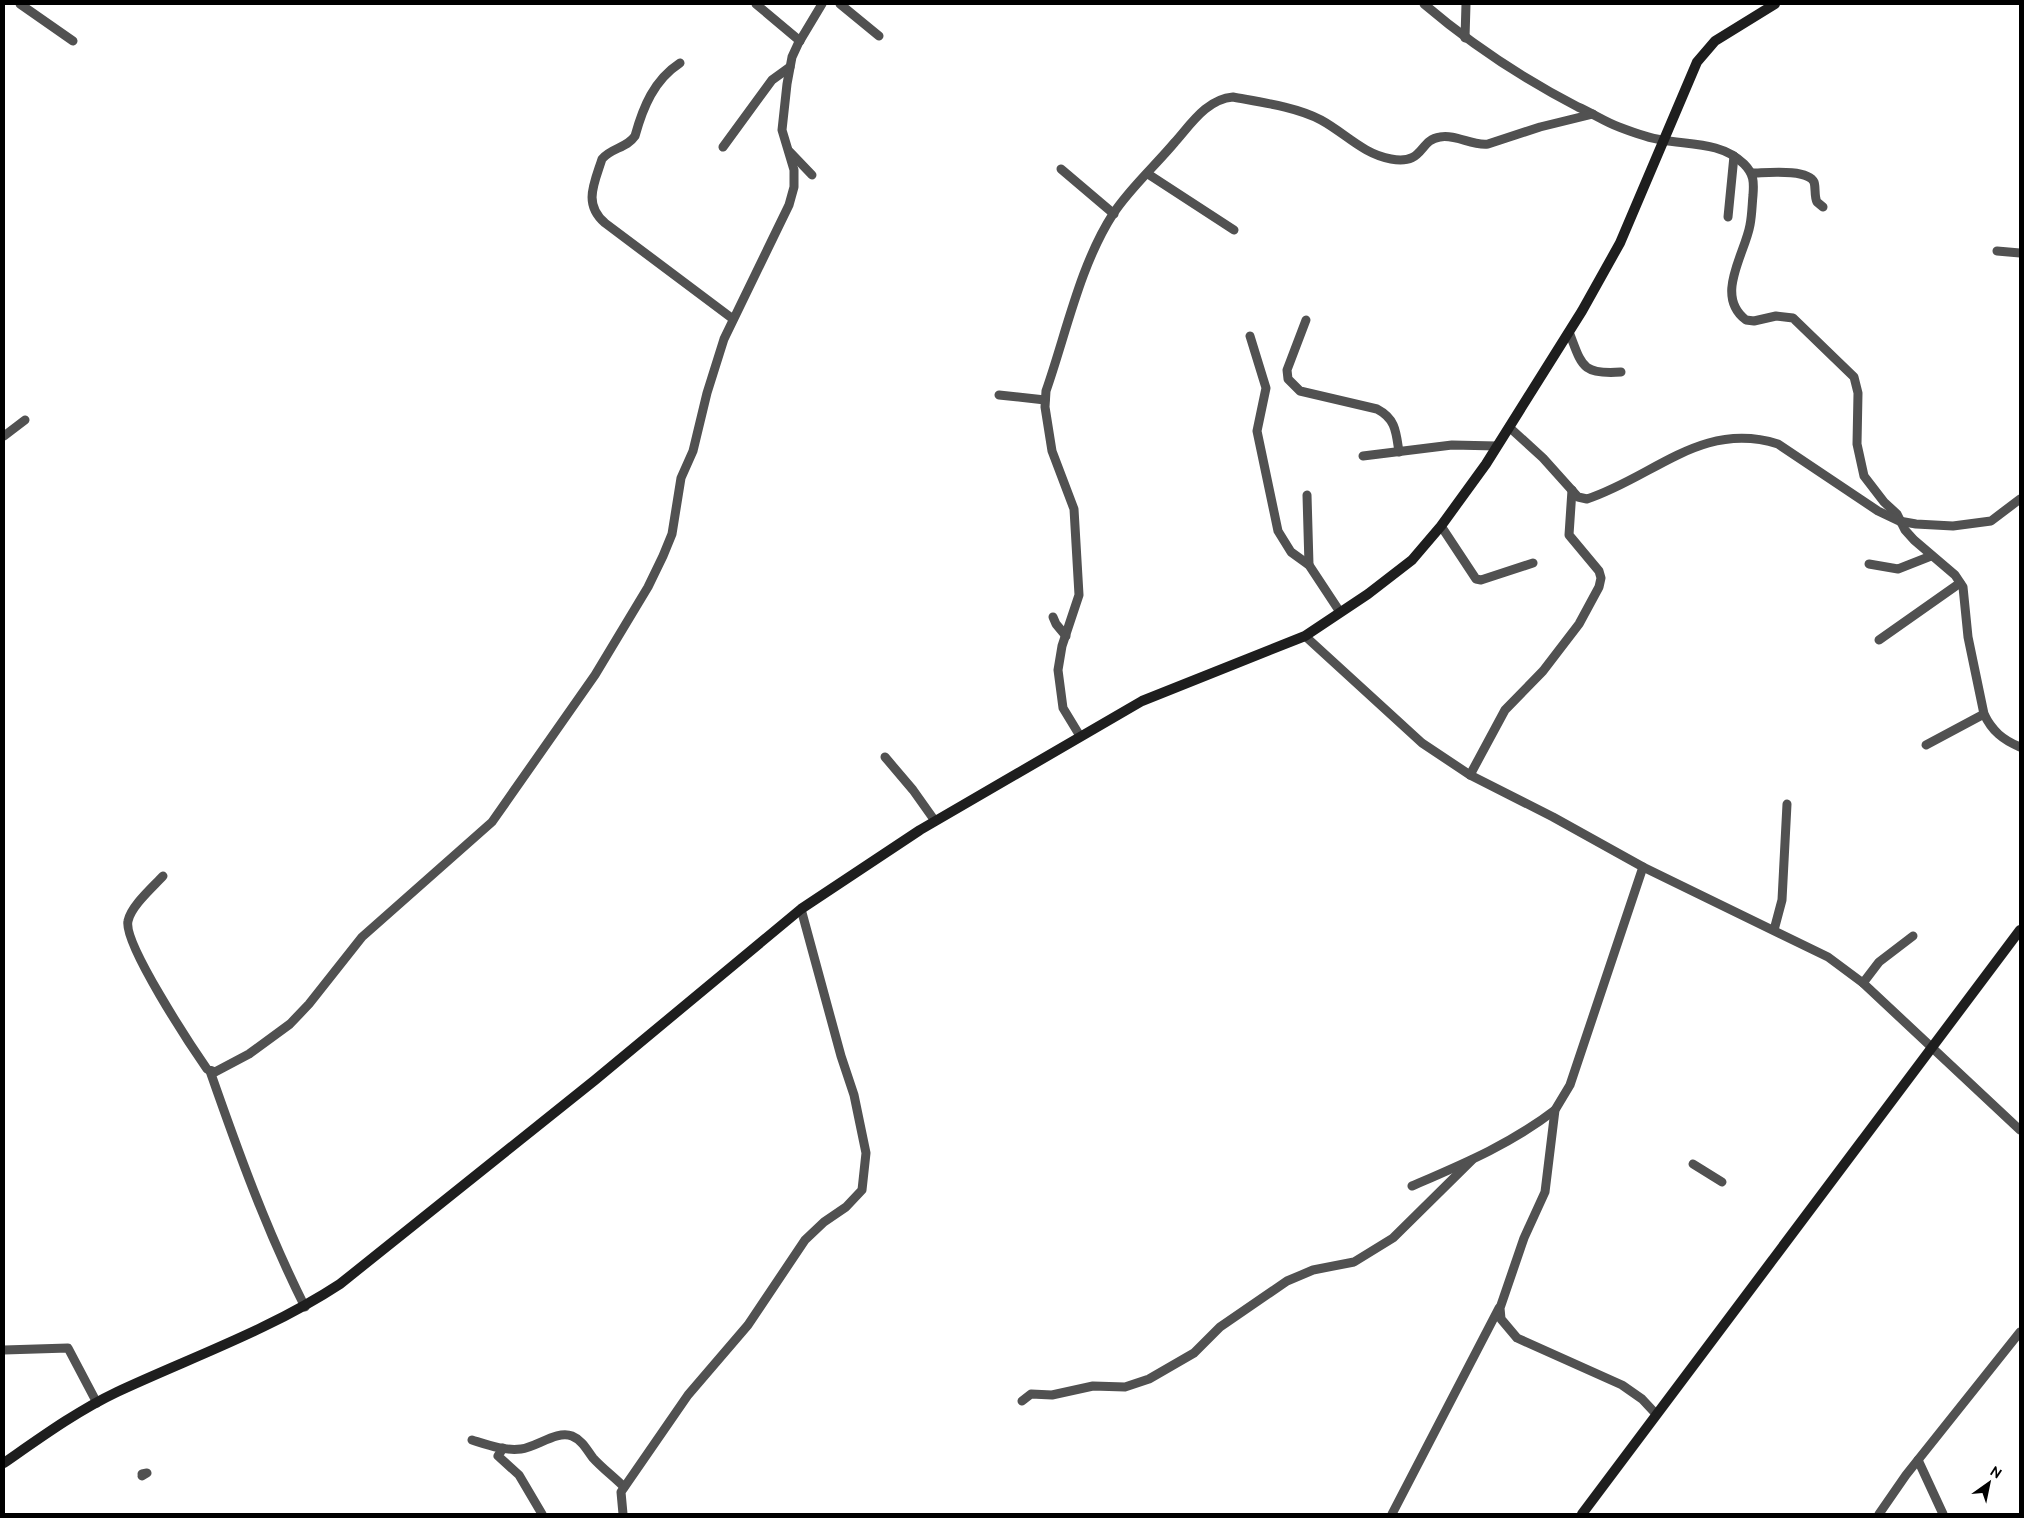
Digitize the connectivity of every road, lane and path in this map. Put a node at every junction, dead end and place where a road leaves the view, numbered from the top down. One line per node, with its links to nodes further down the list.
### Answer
1 (20, 4): 10 (street)
2 (756, 4): 11 (street)
3 (822, 4): 11 (street)
4 (840, 4): 8 (street)
5 (1424, 4): 9 (street)
6 (1466, 4): 9 (street)
7 (1776, 4): 15 (street)
8 (879, 36)
9 (1466, 38): 14 (street)
10 (73, 41)
11 (800, 41): 13 (street)
12 (680, 63): 29 (street)
13 (790, 67): 16 (street); 17 (street)
14 (1593, 114): 15 (street); 21 (street)
15 (1662, 140): 18 (street); 31 (street)
16 (723, 148)
17 (787, 148): 22 (street); 29 (street)
18 (1734, 156): 20 (street); 25 (street)
19 (1061, 169): 24 (street)
20 (1752, 173): 23 (street); 45 (street)
21 (1148, 174): 24 (street); 26 (street)
22 (812, 176)
23 (1823, 207)
24 (1114, 214): 35 (street)
25 (1728, 217)
26 (1234, 230)
27 (1997, 251): 28 (street)
28 (2020, 253)
29 (734, 319): 73 (street)
30 (1306, 320): 40 (street)
31 (1569, 332): 33 (street); 37 (street)
32 (1250, 336): 50 (street)
33 (1621, 372)
34 (999, 396): 35 (street)
35 (1045, 400): 54 (street)
36 (25, 420): 38 (street)
37 (1509, 427): 39 (street); 42 (street)
38 (4, 436)
39 (1497, 446): 40 (street); 46 (street)
40 (1398, 452): 41 (street)
41 (1363, 456)
42 (1572, 490): 45 (street); 62 (street)
43 (1307, 495): 50 (street)
44 (2020, 499): 45 (street)
45 (1900, 521): 47 (street)
46 (1441, 526): 48 (street); 52 (street)
47 (1931, 556): 49 (street); 51 (street)
48 (1533, 563)
49 (1869, 564)
50 (1309, 565): 52 (street)
51 (1960, 583): 56 (street); 57 (street)
52 (1340, 612): 55 (street)
53 (1053, 616): 54 (street)
54 (1066, 636): 58 (street)
55 (1304, 636): 58 (street); 62 (street)
56 (1879, 640)
57 (1984, 714): 59 (street); 60 (street)
58 (1080, 736): 64 (street)
59 (1926, 745)
60 (2020, 747)
61 (885, 757): 64 (street)
62 (1470, 775): 65 (street)
63 (1787, 804): 68 (street)
64 (935, 821): 67 (street)
65 (1643, 867): 68 (street); 74 (street)
66 (163, 876): 73 (street)
67 (801, 910): 80 (street); 91 (street)
68 (1774, 930): 71 (street)
69 (2020, 930): 72 (street)
70 (1913, 936): 71 (street)
71 (1863, 983): 72 (street)
72 (1930, 1048): 75 (street); 86 (street)
73 (210, 1071): 80 (street)
74 (1555, 1110): 76 (street); 81 (street)
75 (2020, 1130)
76 (1472, 1160): 79 (street); 84 (street)
77 (1693, 1164): 78 (street)
78 (1722, 1182)
79 (1412, 1186)
80 (305, 1307): 85 (street)
81 (1499, 1314): 86 (street); 94 (street)
82 (2020, 1332): 89 (street)
83 (4, 1350): 85 (street)
84 (1022, 1400)
85 (97, 1403): 90 (street)
86 (1656, 1414): 95 (street)
87 (472, 1440): 88 (street)
88 (503, 1448): 91 (street); 92 (street)
89 (1918, 1460): 96 (street); 97 (street)
90 (4, 1462)
91 (624, 1487): 93 (street)
92 (542, 1514)
93 (623, 1514)
94 (1392, 1514)
95 (1582, 1514)
96 (1879, 1514)
97 (1942, 1514)

